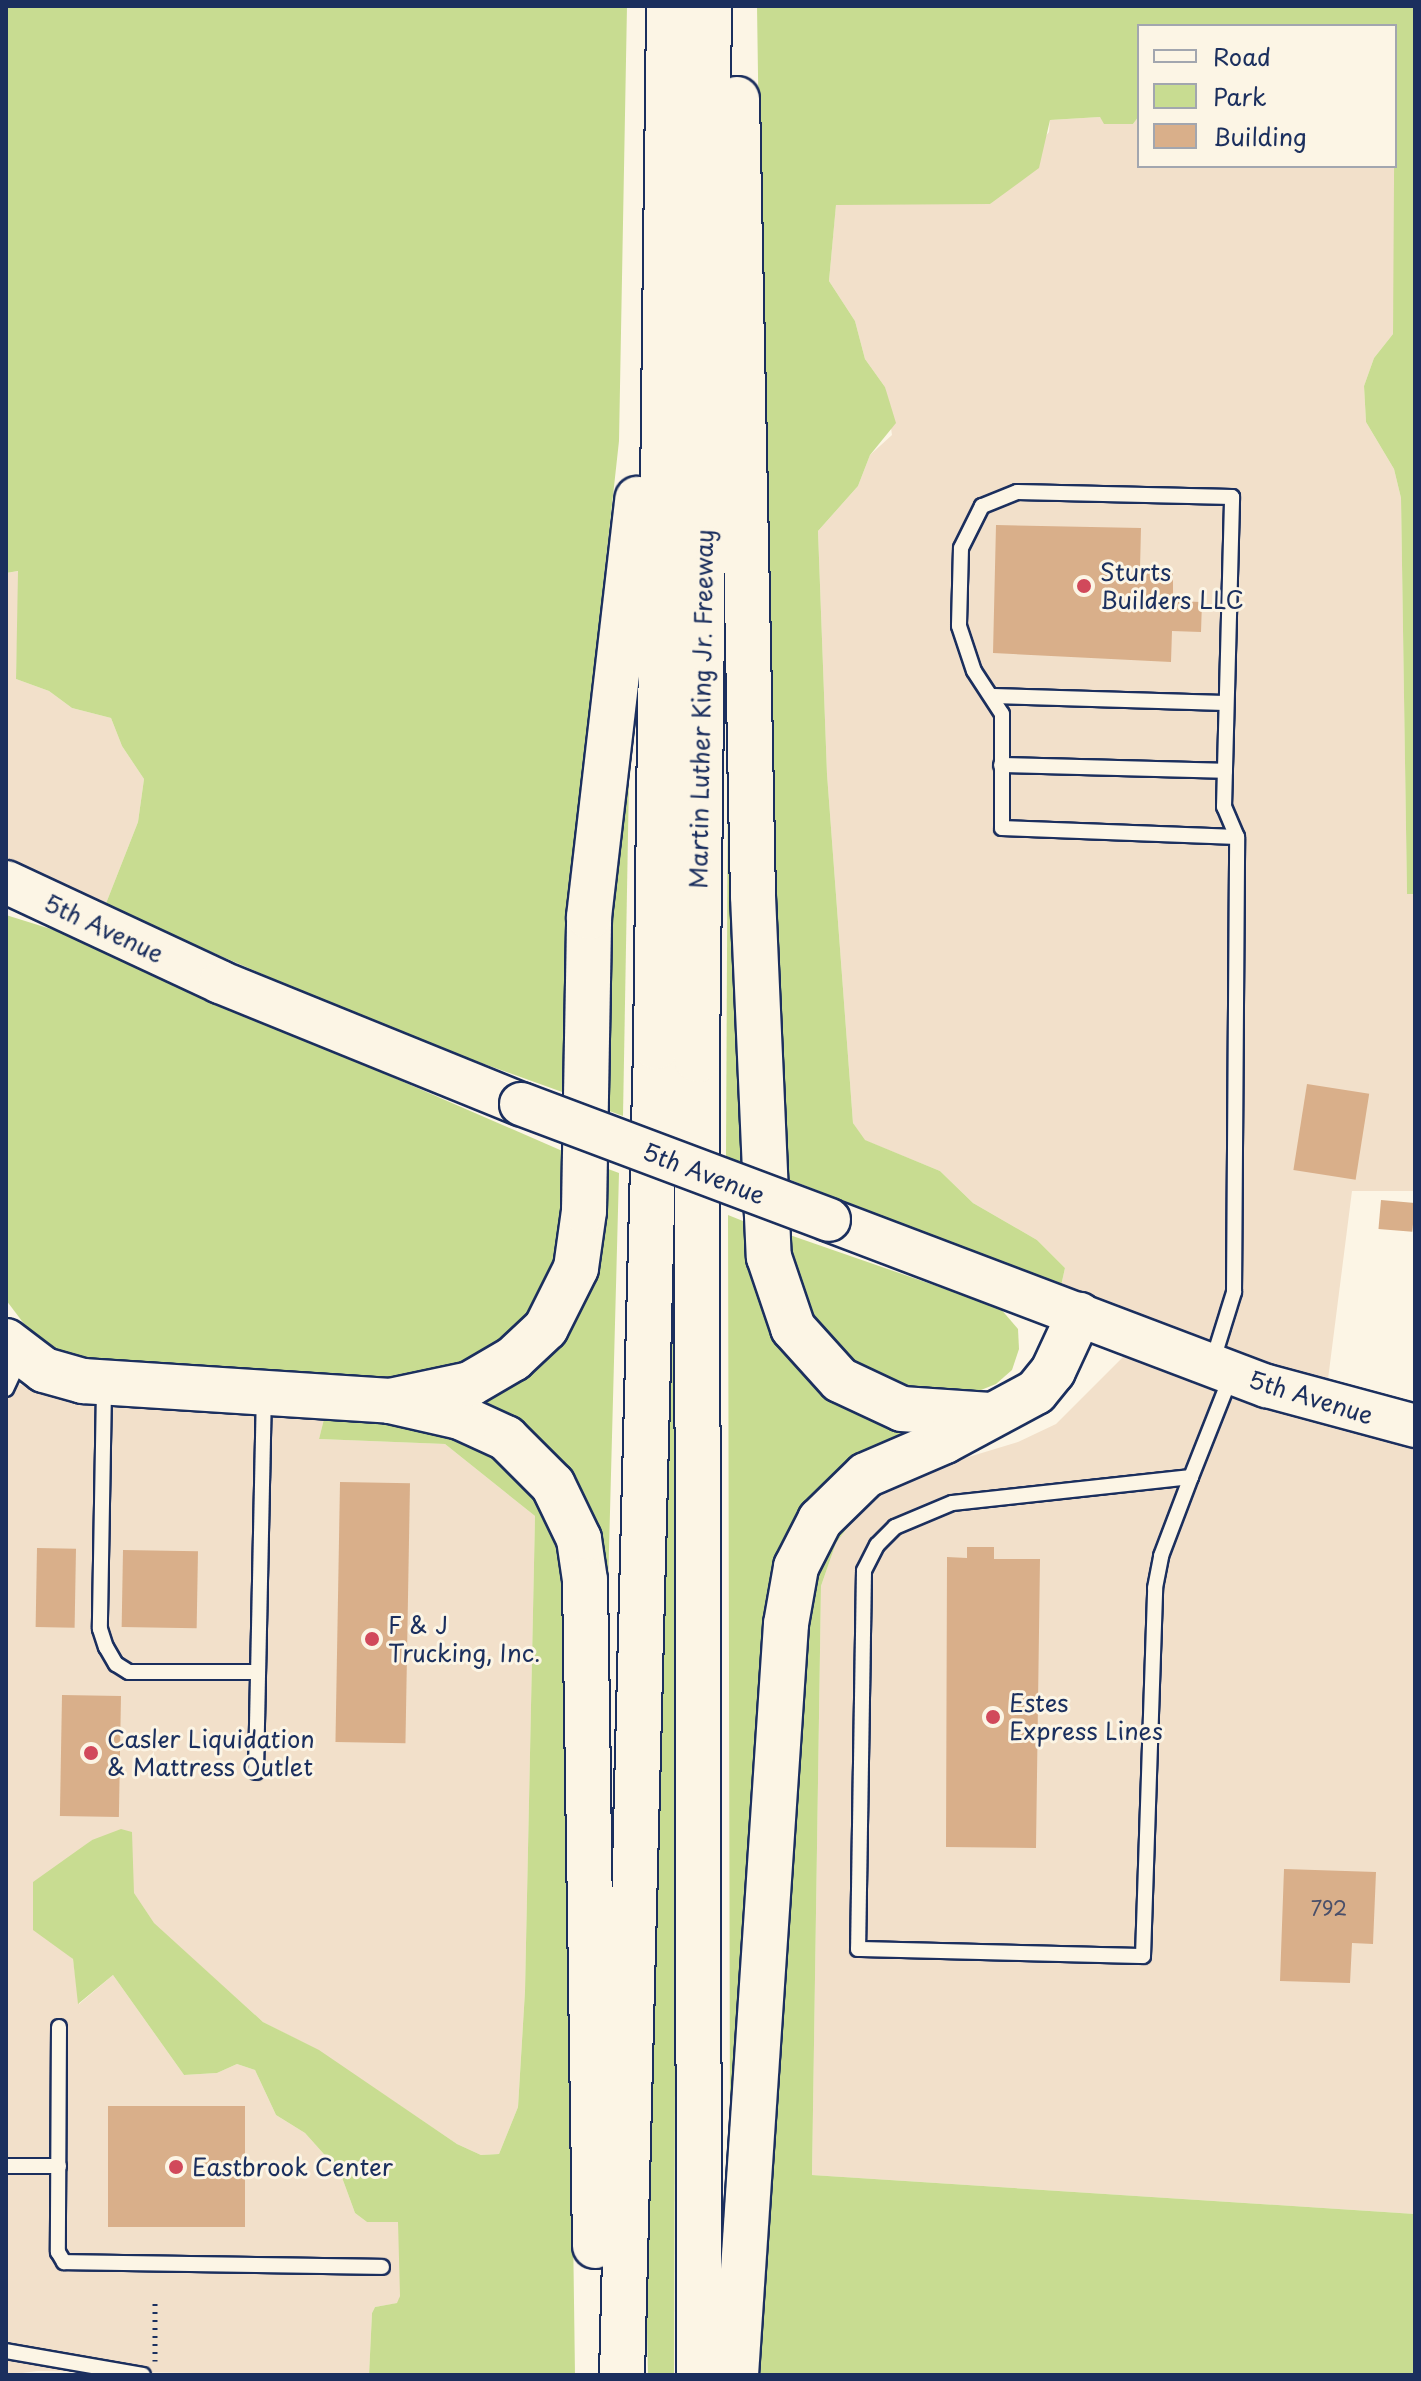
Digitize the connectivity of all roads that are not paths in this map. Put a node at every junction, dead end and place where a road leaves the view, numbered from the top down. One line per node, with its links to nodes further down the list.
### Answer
1 (650, 6): 16 (highway)
2 (669, 6): 29 (highway, Martin Luther King Jr. Freeway)
3 (709, 6): 30 (highway, Martin Luther King Jr. Freeway)
4 (735, 6): 17 (highway)
5 (992, 696): 6 (lane); 6 (lane); 7 (lane)
6 (1226, 703): 8 (lane)
7 (1001, 765): 8 (lane); 9 (lane)
8 (1225, 771): 9 (lane)
9 (1237, 837): 13 (lane)
10 (6, 882): 11 (street, 5th Avenue, bridge)
11 (1079, 1315): 13 (street, 5th Avenue); 17 (highway)
12 (11, 1362): 14 (highway)
13 (1222, 1368): 18 (street, 5th Avenue); 19 (lane)
14 (104, 1384): 15 (highway); 20 (lane)
15 (265, 1396): 16 (highway); 20 (lane)
16 (390, 1401): 28 (highway)
17 (990, 1415): 31 (highway)
18 (1415, 1426)
19 (1191, 1477): 19 (lane)
20 (258, 1672): 21 (lane)
21 (256, 1772)
22 (59, 2027): 24 (lane)
23 (6, 2166): 24 (lane)
24 (59, 2166): 25 (lane)
25 (382, 2267)
26 (6, 2351): 27 (lane)
27 (143, 2375)
28 (597, 2375)
29 (622, 2375)
30 (699, 2375)
31 (736, 2375)

